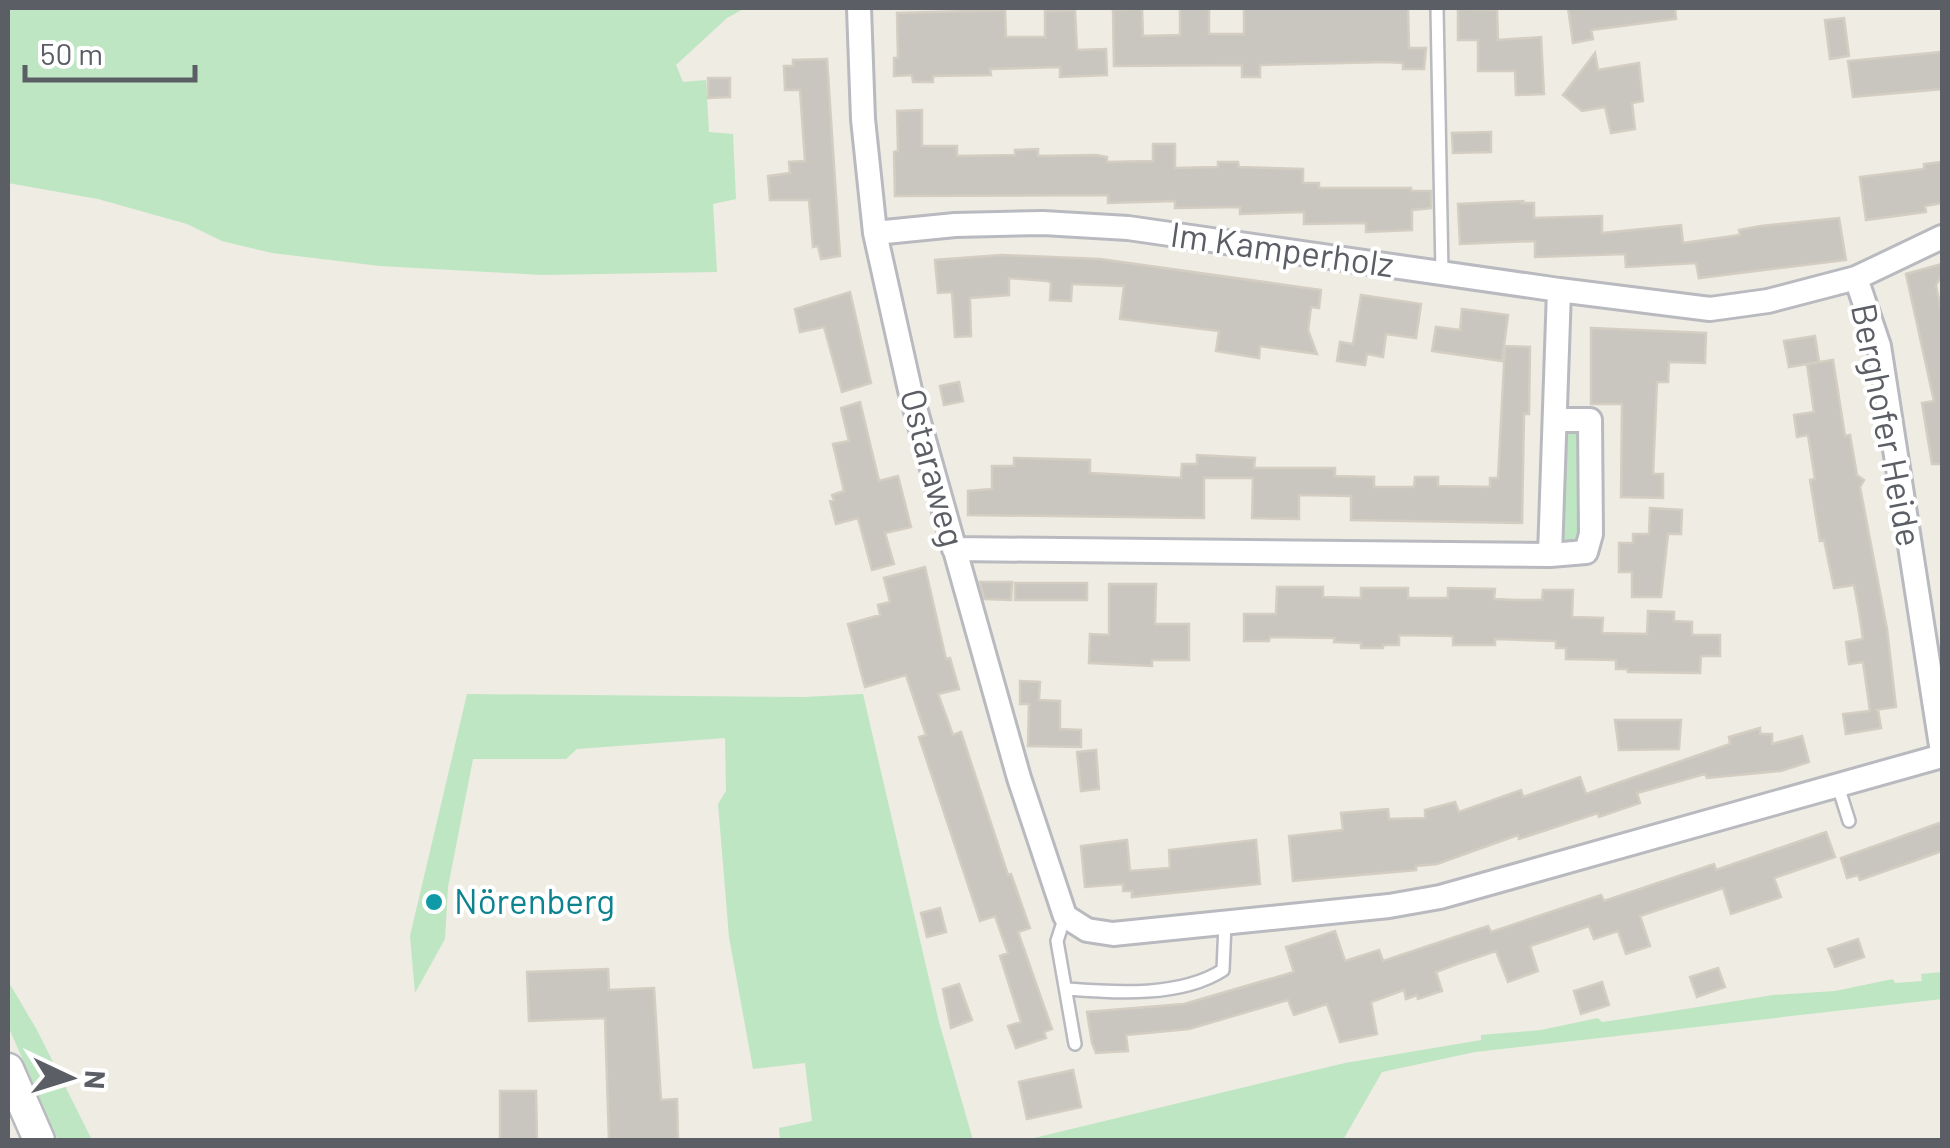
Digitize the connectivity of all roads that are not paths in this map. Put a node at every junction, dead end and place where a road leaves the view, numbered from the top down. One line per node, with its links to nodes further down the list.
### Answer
1 (860, 8): 3 (street, Ostaraweg)
2 (1438, 8): 5 (lane)
3 (875, 233): 5 (street, Im Kamperholz); 9 (street, Ostaraweg)
4 (1942, 237): 6 (street)
5 (1442, 273): 7 (street, Im Kamperholz)
6 (1856, 278): 7 (street, Berghofer Heide); 11 (street, Berghofer Heide)
7 (1559, 290): 8 (street)
8 (1555, 420): 10 (street); 10 (street)
9 (954, 549): 10 (street); 14 (street, Ostaraweg)
10 (1550, 555)
11 (1942, 754): 12 (street, Berghofer Heide)
12 (1838, 786): 13 (lane); 15 (street, Berghofer Heide)
13 (1849, 820)
14 (1066, 916): 15 (street, Berghofer Heide); 16 (lane)
15 (1225, 924): 16 (lane)
16 (1068, 988): 17 (lane)
17 (1075, 1044)
18 (8, 1070): 19 (street)
19 (40, 1140)

